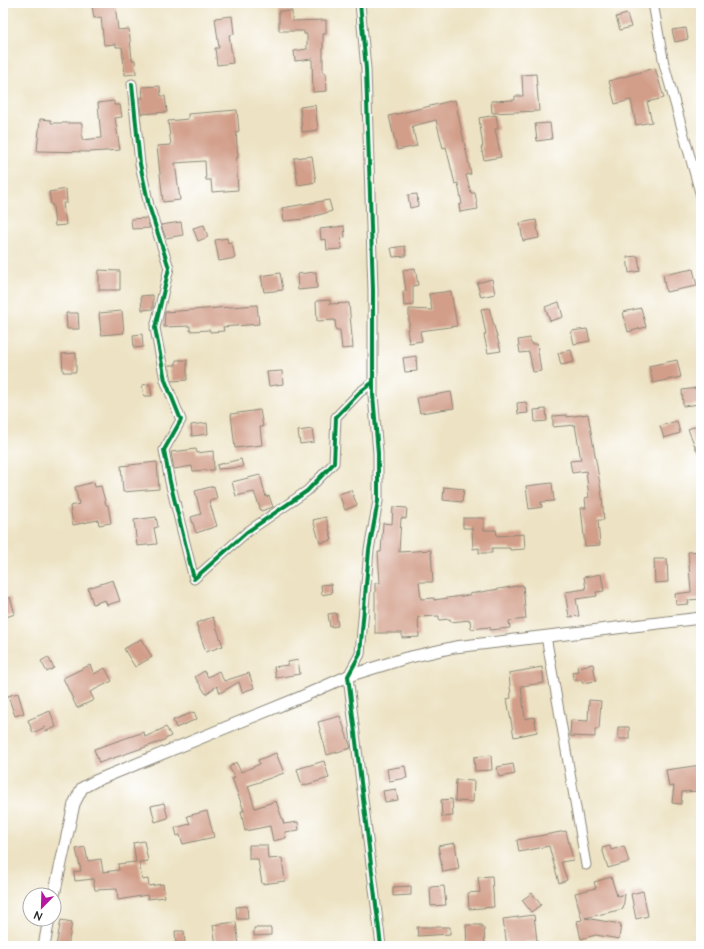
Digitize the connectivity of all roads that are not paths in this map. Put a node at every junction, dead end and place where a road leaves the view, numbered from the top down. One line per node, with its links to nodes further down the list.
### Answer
1 (360, 3): 5 (street)
2 (653, 3): 4 (street)
3 (132, 84): 5 (street)
4 (701, 196)
5 (373, 382): 8 (street)
6 (701, 618): 7 (street)
7 (546, 636): 8 (street); 9 (street)
8 (348, 676): 10 (street); 13 (street)
9 (586, 865)
10 (56, 887)
11 (48, 927): 12 (street)
12 (44, 946)
13 (382, 946)

